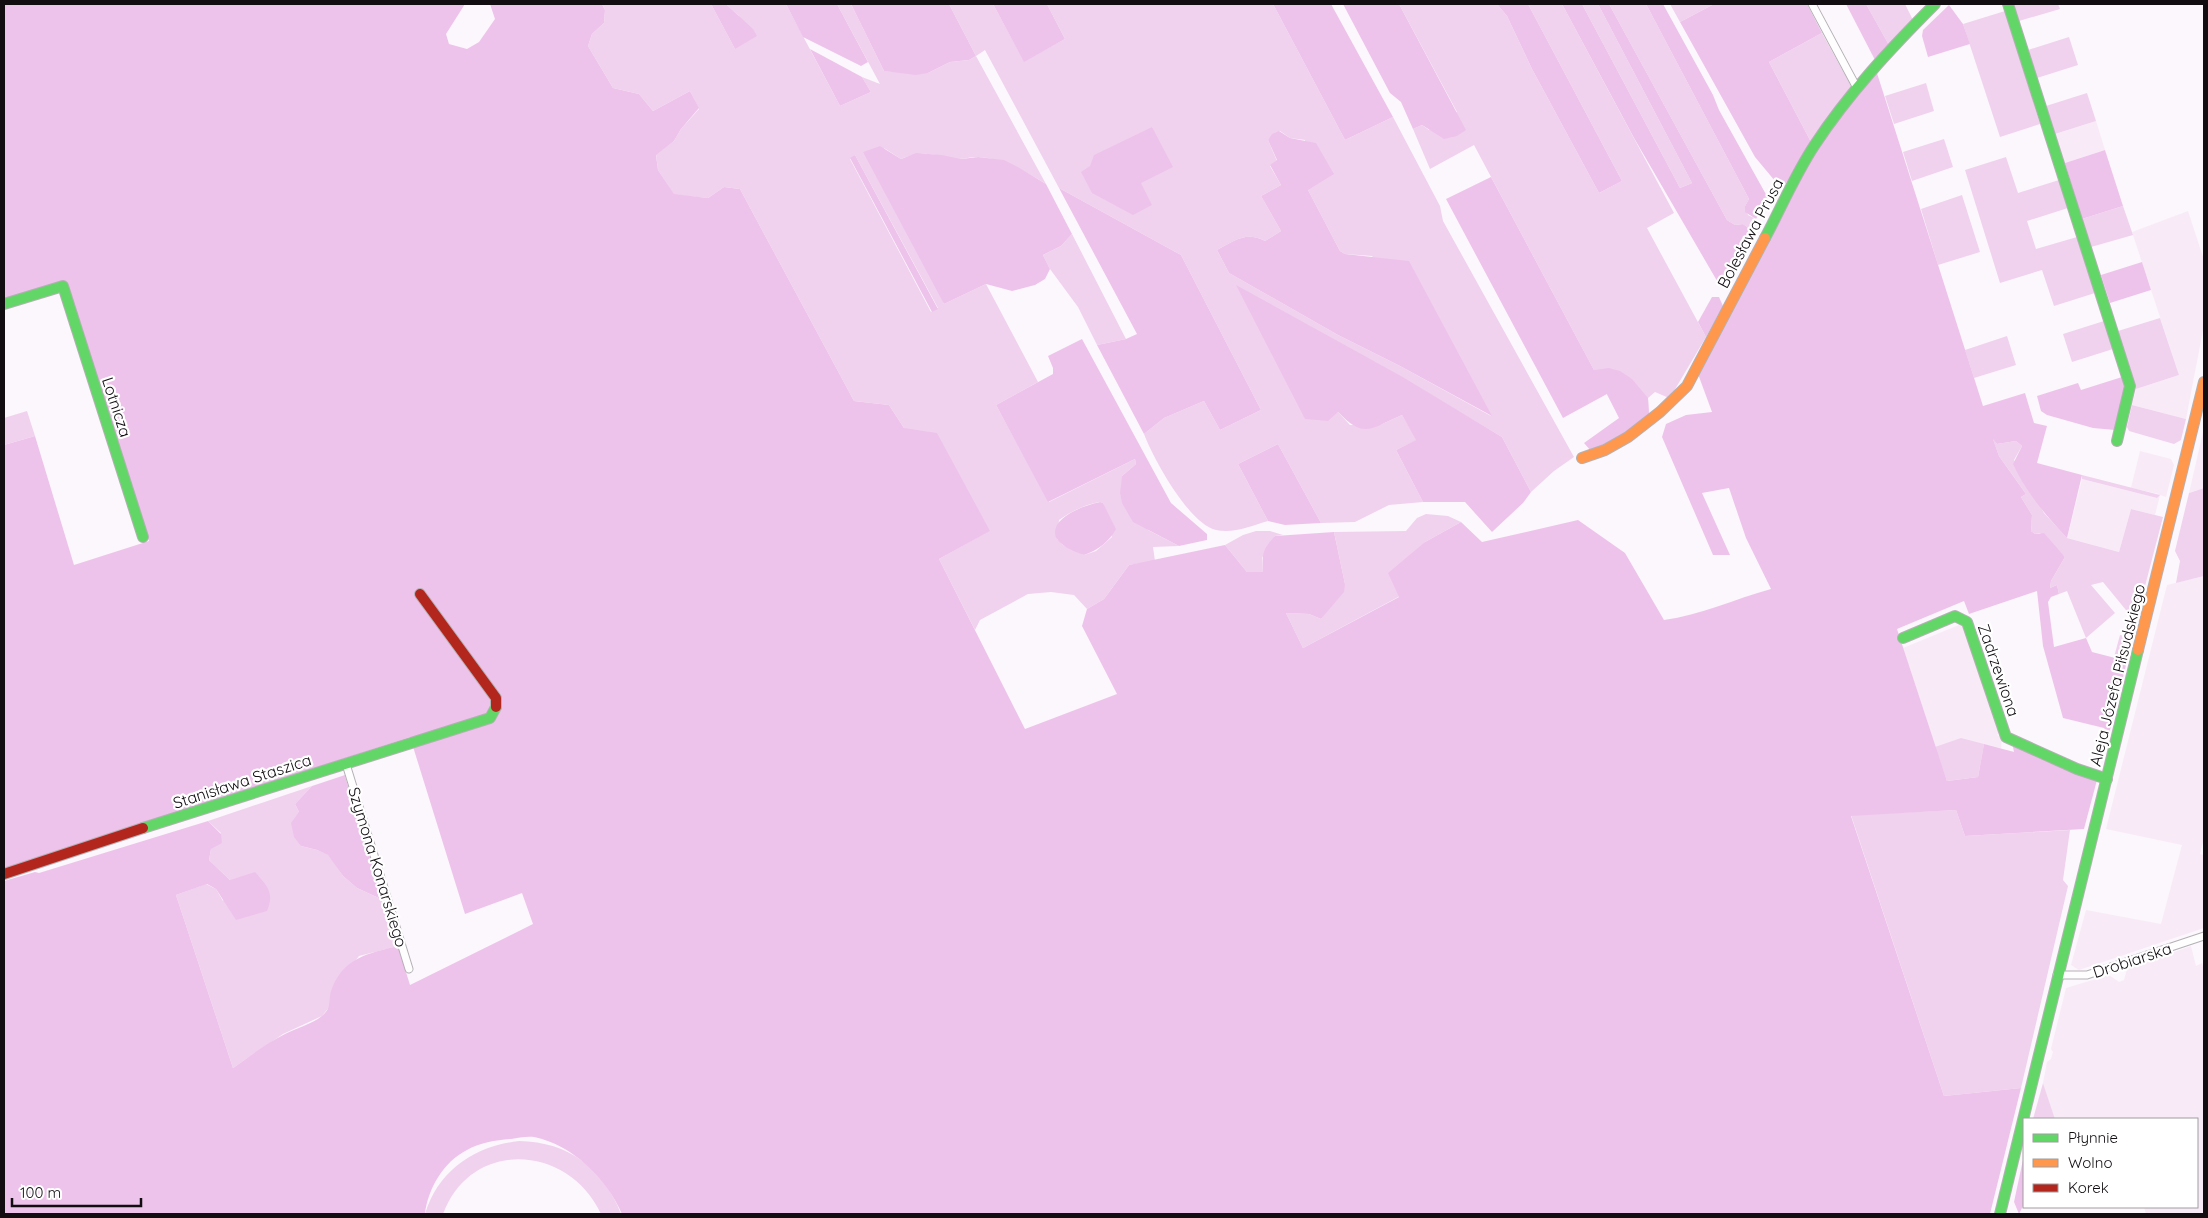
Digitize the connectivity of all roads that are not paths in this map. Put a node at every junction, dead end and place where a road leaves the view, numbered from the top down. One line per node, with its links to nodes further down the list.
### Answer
1 (1812, 4): 4 (street)
2 (1935, 4): 4 (street, Bolesława Prusa)
3 (2008, 4): 7 (street)
4 (1857, 88): 8 (street, Bolesława Prusa)
5 (4, 304): 9 (street, Lotnicza)
6 (2204, 382): 13 (street, Aleja Józefa Piłsudskiego)
7 (2117, 441)
8 (1582, 458)
9 (142, 537)
10 (420, 594): 12 (street, Stanisława Staszica)
11 (1903, 638): 13 (street, Zadrzewiona)
12 (346, 764): 14 (street, Stanisława Staszica); 16 (street, Szymona Konarskiego)
13 (2107, 779): 17 (street, Aleja Józefa Piłsudskiego)
14 (4, 874)
15 (2204, 936): 17 (street, Drobiarska)
16 (409, 970)
17 (2057, 975): 18 (street, Aleja Józefa Piłsudskiego)
18 (2000, 1214)

